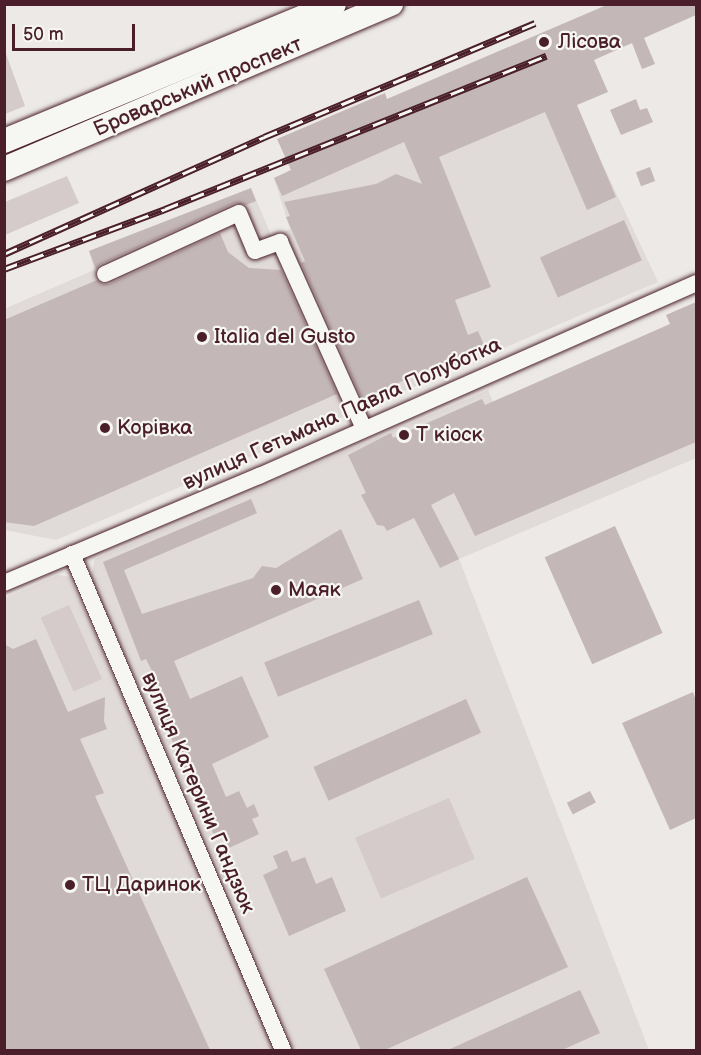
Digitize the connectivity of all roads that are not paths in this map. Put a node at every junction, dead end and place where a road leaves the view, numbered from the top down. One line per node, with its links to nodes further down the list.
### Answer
1 (334, 4): 3 (highway, Броварський проспект)
2 (391, 4): 4 (highway, Броварський проспект)
3 (4, 141)
4 (4, 169)
5 (105, 274): 7 (street)
6 (696, 283): 7 (street, вулиця Гетьмана Павла Полуботка)
7 (364, 429): 8 (street, вулиця Гетьмана Павла Полуботка)
8 (72, 554): 9 (street, вулиця Гетьмана Павла Полуботка); 10 (street, вулиця Катерини Гандзюк)
9 (4, 583)
10 (283, 1050)

